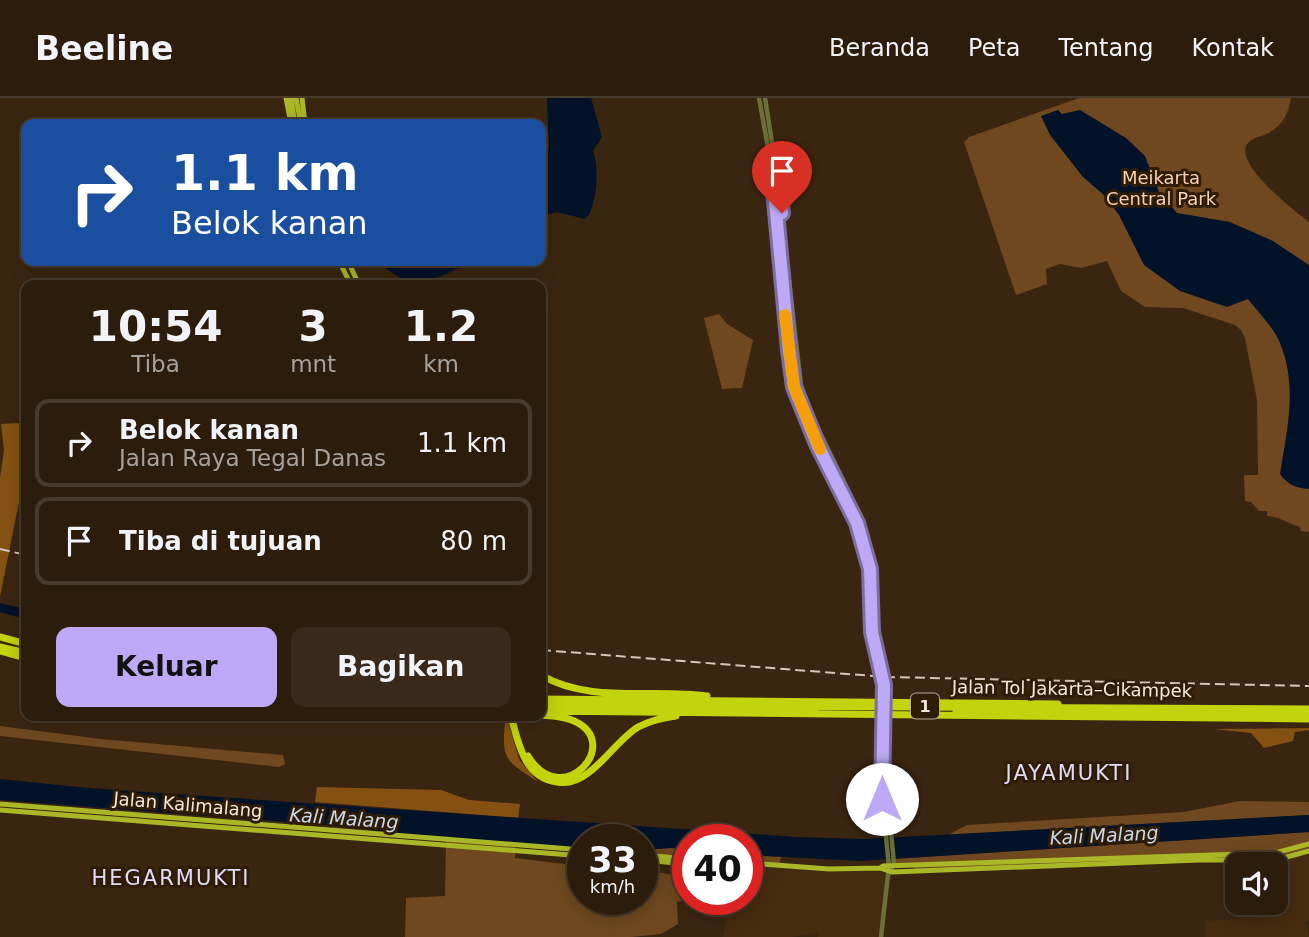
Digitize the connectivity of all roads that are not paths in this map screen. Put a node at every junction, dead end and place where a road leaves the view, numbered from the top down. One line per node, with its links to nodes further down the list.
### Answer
1 (288, 98): 6 (main road)
2 (296, 98): 7 (main road)
3 (302, 98): 8 (main road)
4 (759, 98): 9 (street)
5 (765, 98): 9 (street)
6 (296, 119)
7 (298, 119)
8 (299, 119)
9 (774, 168): 33 (street, bridge)
10 (0, 644): 11 (highway); 12 (highway)
11 (21, 650)
12 (21, 650)
13 (546, 677): 15 (highway)
14 (546, 699): 15 (highway, Jalan Tol Jakarta–Cikampek / 1)
15 (732, 700): 19 (highway, Jalan Tol Jakarta–Cikampek / 1)
16 (546, 709): 19 (highway, 1, bridge)
17 (546, 709): 20 (highway, Jalan Tol Jakarta–Cikampek / 1)
18 (546, 711): 22 (highway)
19 (1309, 712): 20 (highway, Jalan Tol Jakarta–Cikampek / 1)
20 (708, 713): 22 (highway)
21 (515, 721): 22 (highway)
22 (516, 725)
23 (0, 804): 27 (main road, Jalan Kalimalang)
24 (0, 810): 28 (main road, Jalan Kalimalang)
25 (1309, 844): 29 (main road)
26 (1309, 851): 30 (main road)
27 (567, 852)
28 (567, 852)
29 (1279, 852)
30 (1288, 857)
31 (1225, 858): 33 (main road)
32 (763, 864): 33 (main road)
33 (890, 868): 34 (street)
34 (881, 937)

